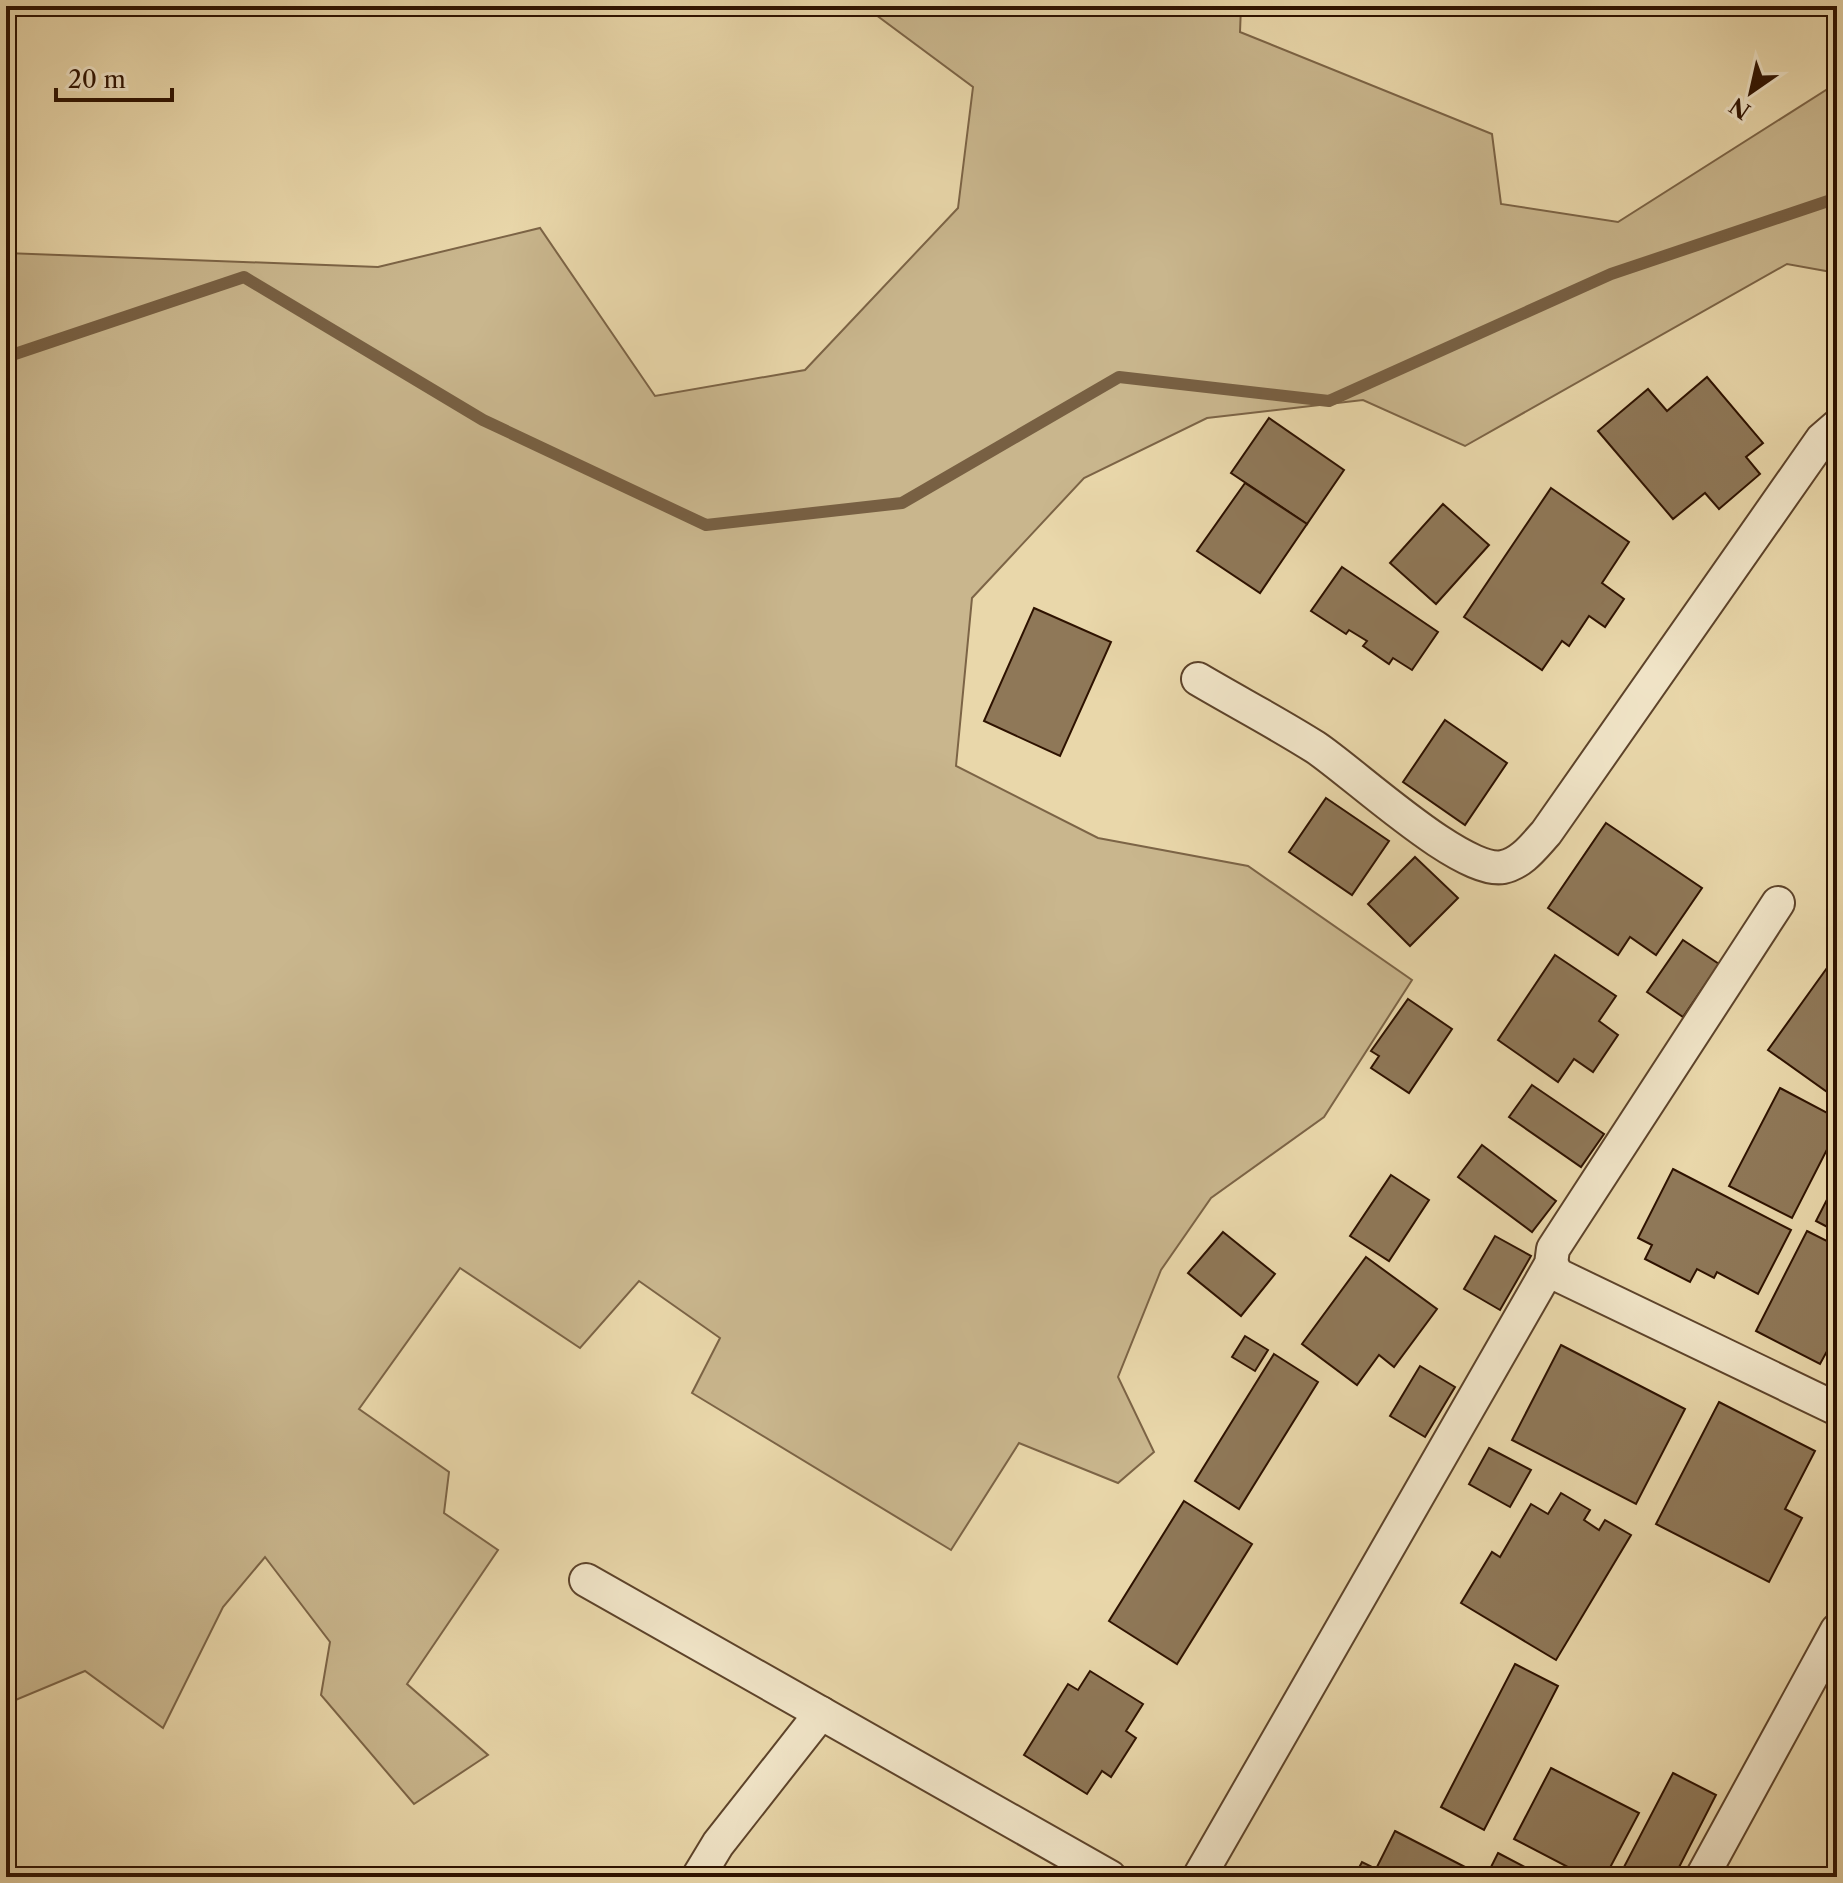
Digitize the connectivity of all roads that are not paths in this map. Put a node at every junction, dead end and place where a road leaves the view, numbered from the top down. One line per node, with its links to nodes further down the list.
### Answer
1 (1837, 426): 2 (street)
2 (1198, 679)
3 (1778, 903): 4 (street)
4 (1551, 1264): 5 (street); 11 (street)
5 (1837, 1409)
6 (586, 1580): 8 (street)
7 (1837, 1630): 12 (street)
8 (821, 1713): 9 (street); 10 (street)
9 (698, 1877)
10 (1110, 1877)
11 (1199, 1877)
12 (1702, 1877)

